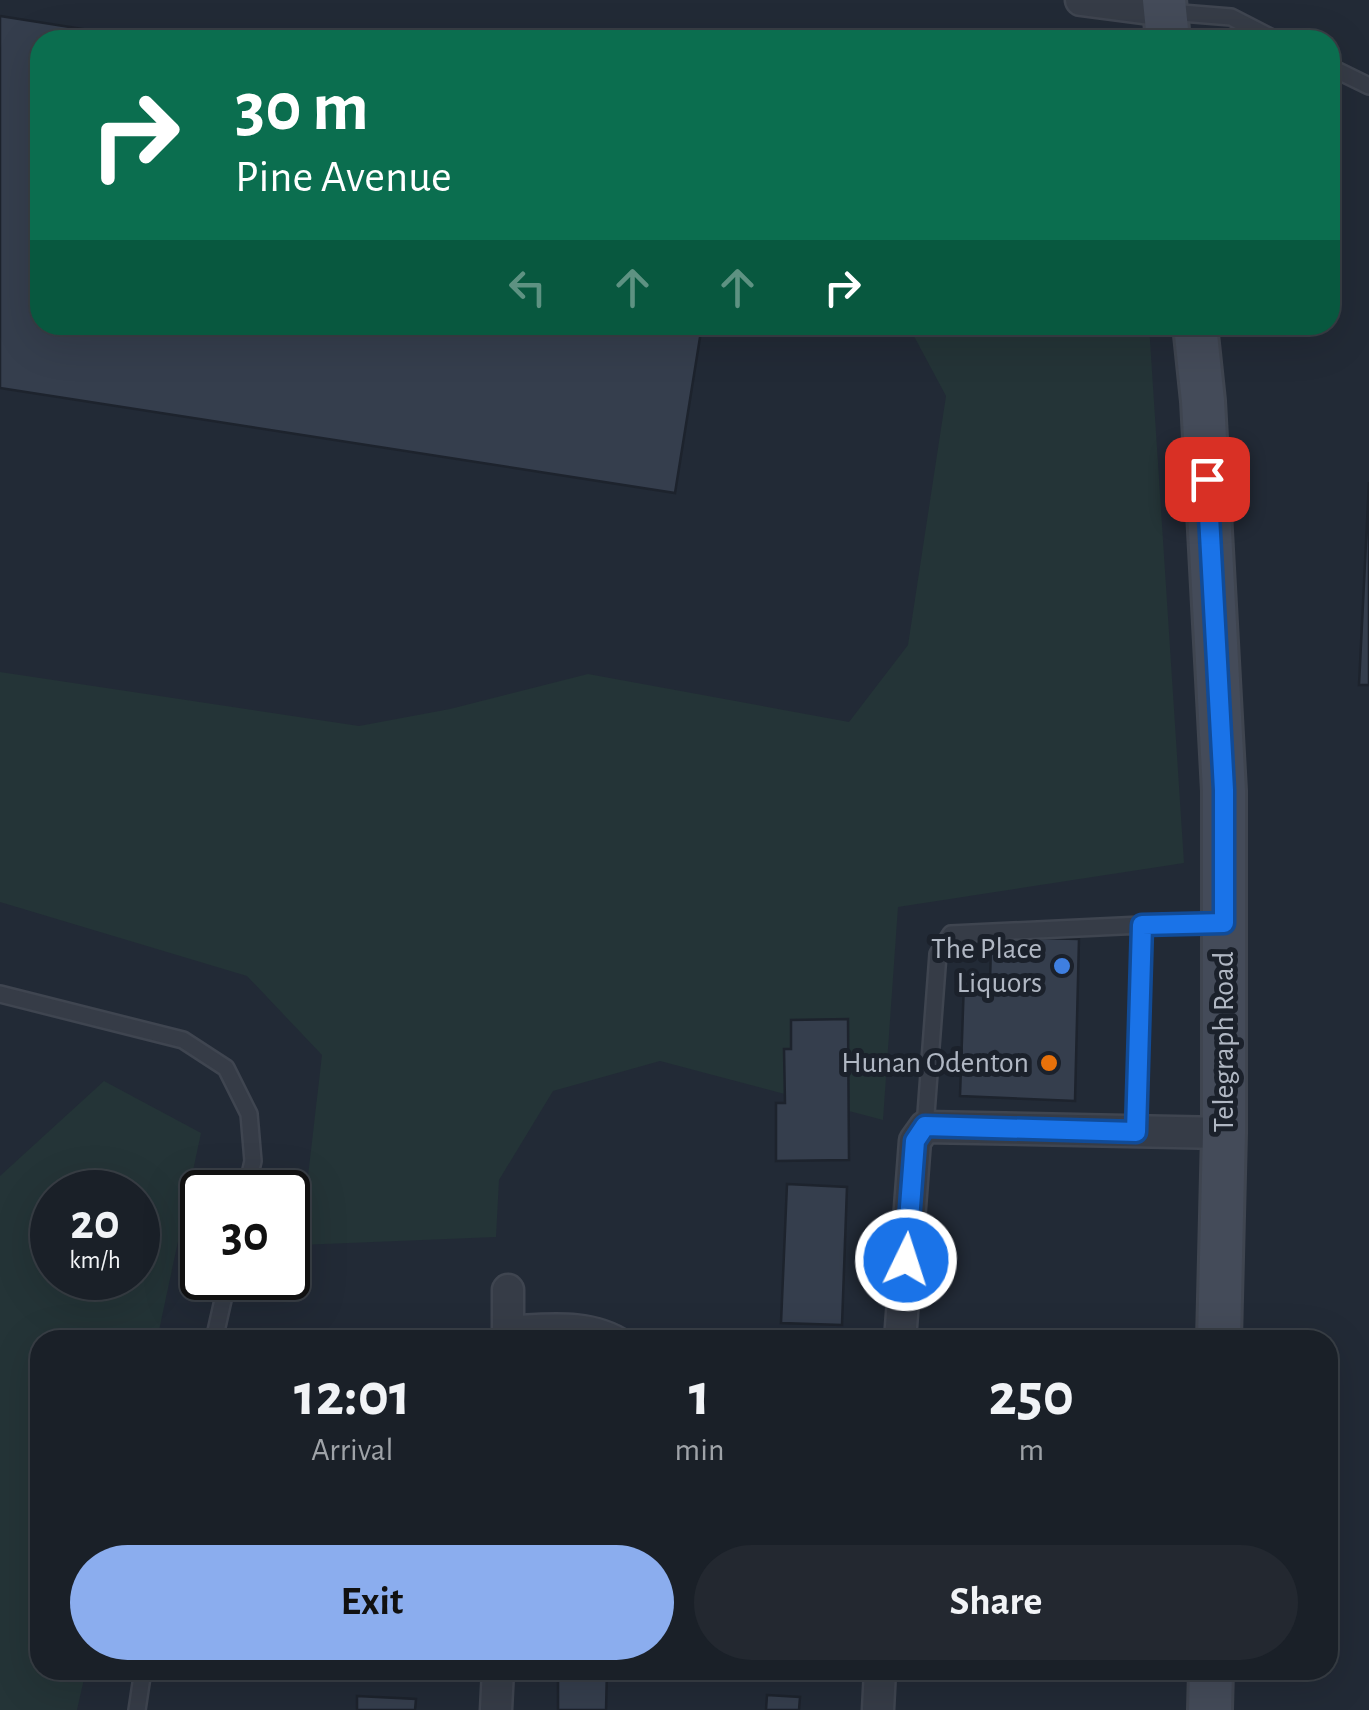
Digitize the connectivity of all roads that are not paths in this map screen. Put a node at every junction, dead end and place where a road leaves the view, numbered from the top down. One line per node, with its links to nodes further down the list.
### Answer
1 (1081, 0): 2 (street)
2 (1165, 13): 3 (lane)
3 (1256, 30)
4 (1340, 71): 5 (lane)
5 (1369, 86)
6 (1196, 335): 7 (main road, Telegraph Road)
7 (1224, 923): 8 (lane); 12 (main road, Telegraph Road)
8 (1142, 925): 10 (lane); 11 (lane)
9 (0, 994): 13 (lane)
10 (1136, 1132): 11 (street); 12 (street)
11 (920, 1134): 20 (street)
12 (1224, 1134): 21 (main road, Telegraph Road)
13 (251, 1170)
14 (508, 1290): 17 (street)
15 (223, 1300): 16 (lane)
16 (216, 1330)
17 (508, 1330)
18 (524, 1330): 19 (lane)
19 (610, 1330)
20 (901, 1330)
21 (1219, 1330)
22 (142, 1680): 26 (lane)
23 (498, 1680): 27 (street)
24 (880, 1680): 28 (street)
25 (1212, 1680): 29 (main road)
26 (137, 1710)
27 (496, 1710)
28 (878, 1710)
29 (1210, 1710)

